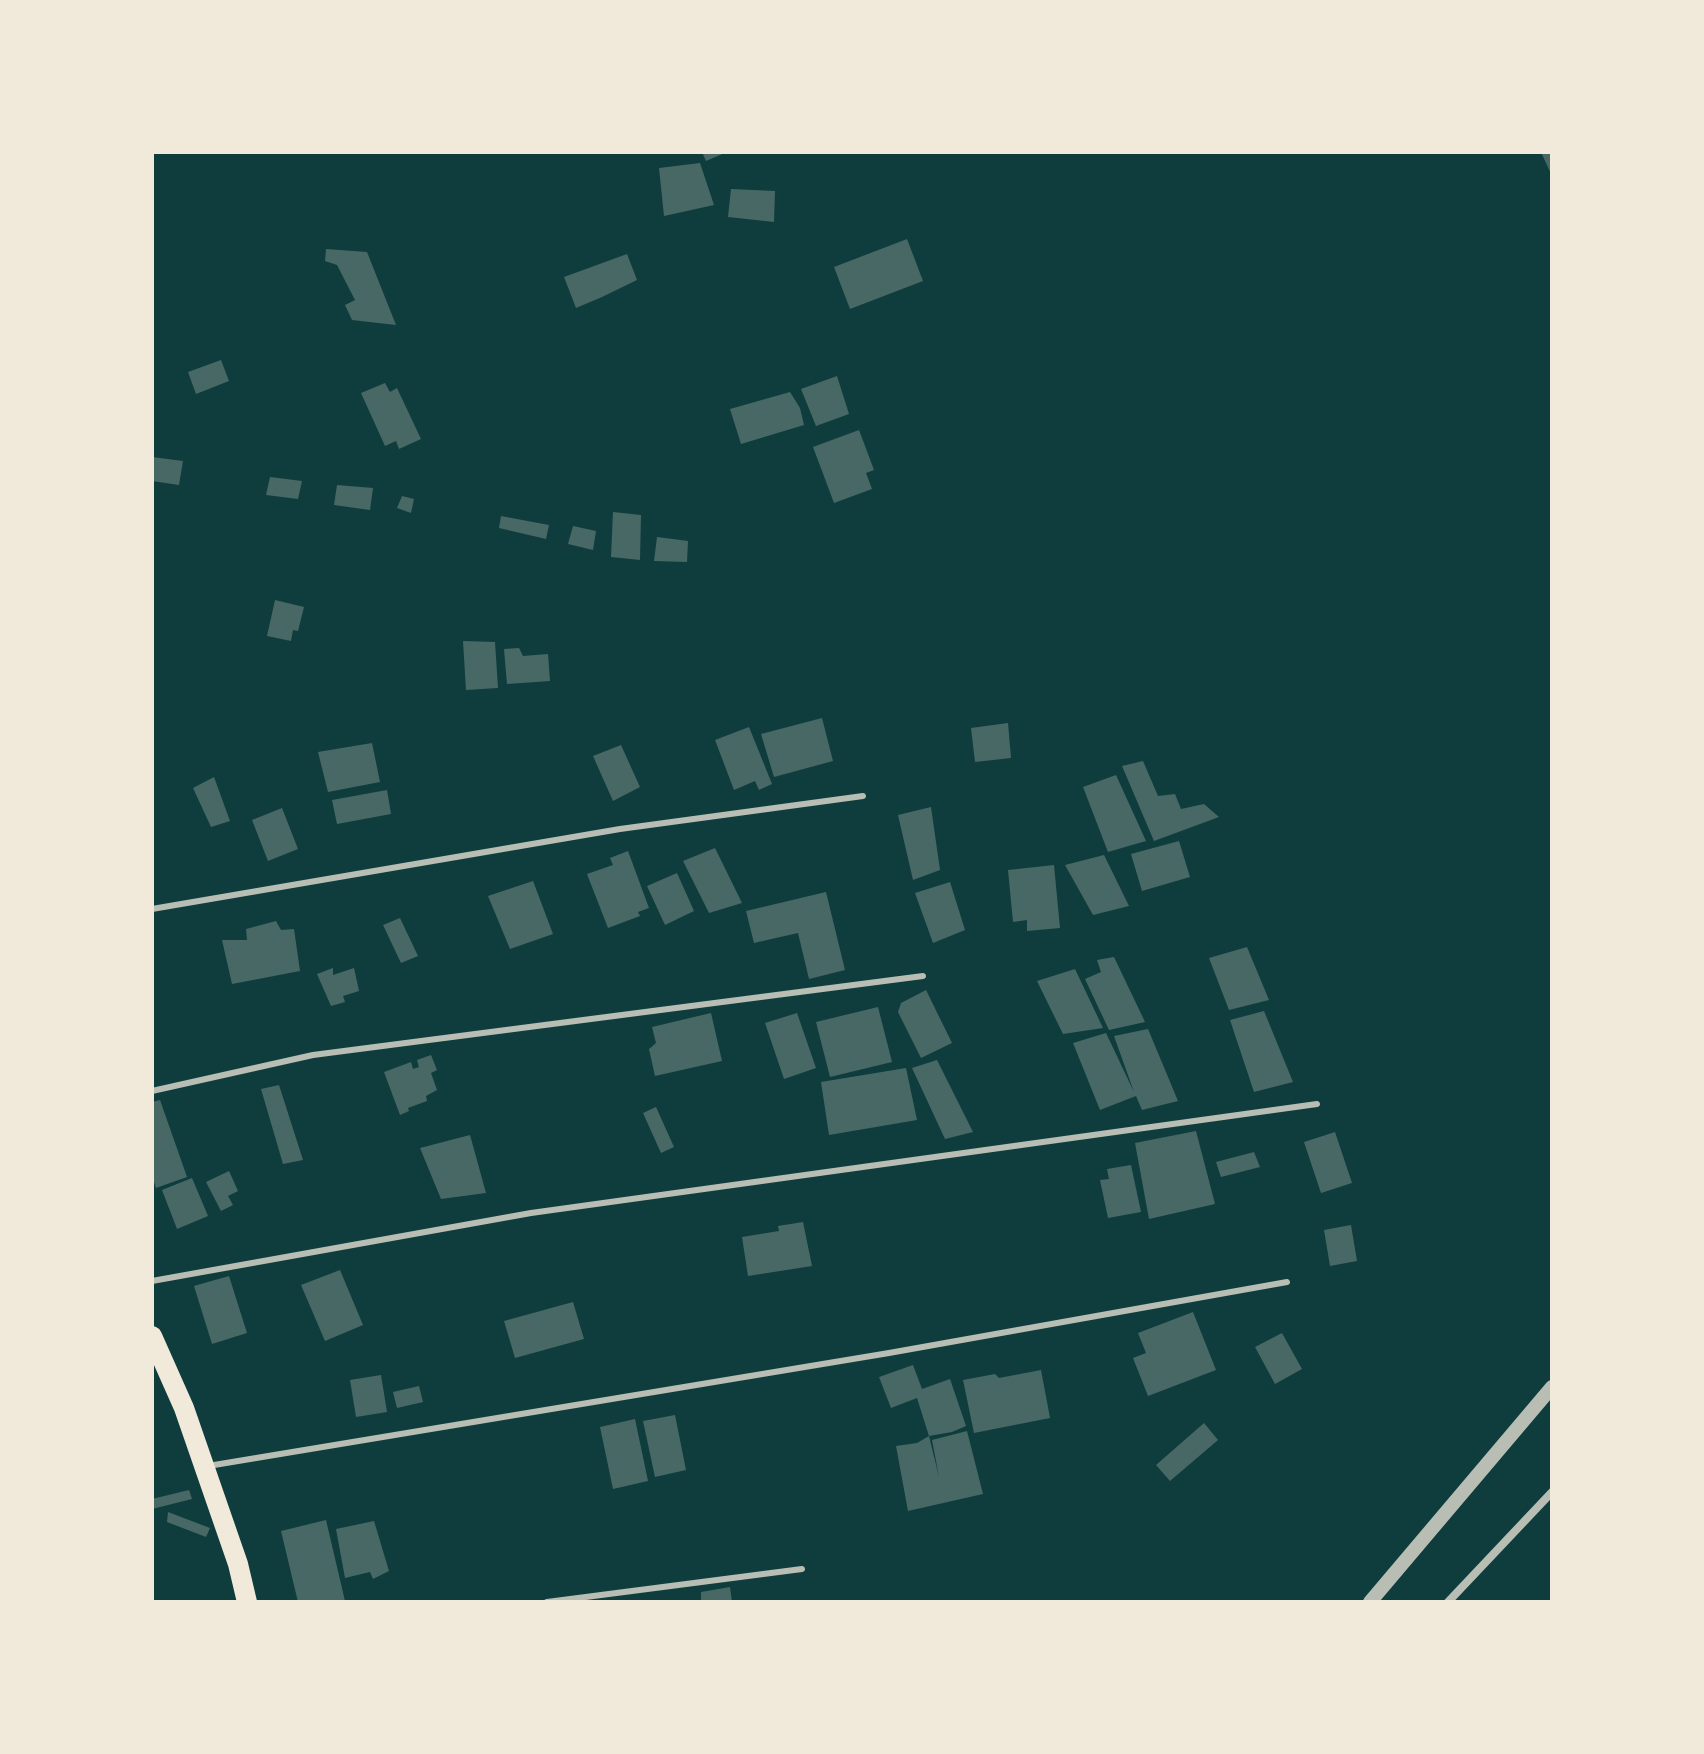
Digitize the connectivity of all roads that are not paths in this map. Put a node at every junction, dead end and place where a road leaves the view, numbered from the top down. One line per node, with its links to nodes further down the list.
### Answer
1 (863, 796): 2 (lane)
2 (152, 909)
3 (923, 976): 4 (lane)
4 (152, 1091)
5 (1317, 1104): 6 (lane)
6 (152, 1281)
7 (1287, 1282): 10 (lane)
8 (152, 1336): 10 (main road)
9 (1549, 1392): 15 (street)
10 (204, 1467): 13 (main road)
11 (1552, 1492): 16 (street)
12 (802, 1569): 14 (lane)
13 (247, 1602)
14 (547, 1602)
15 (1370, 1602)
16 (1448, 1602)

